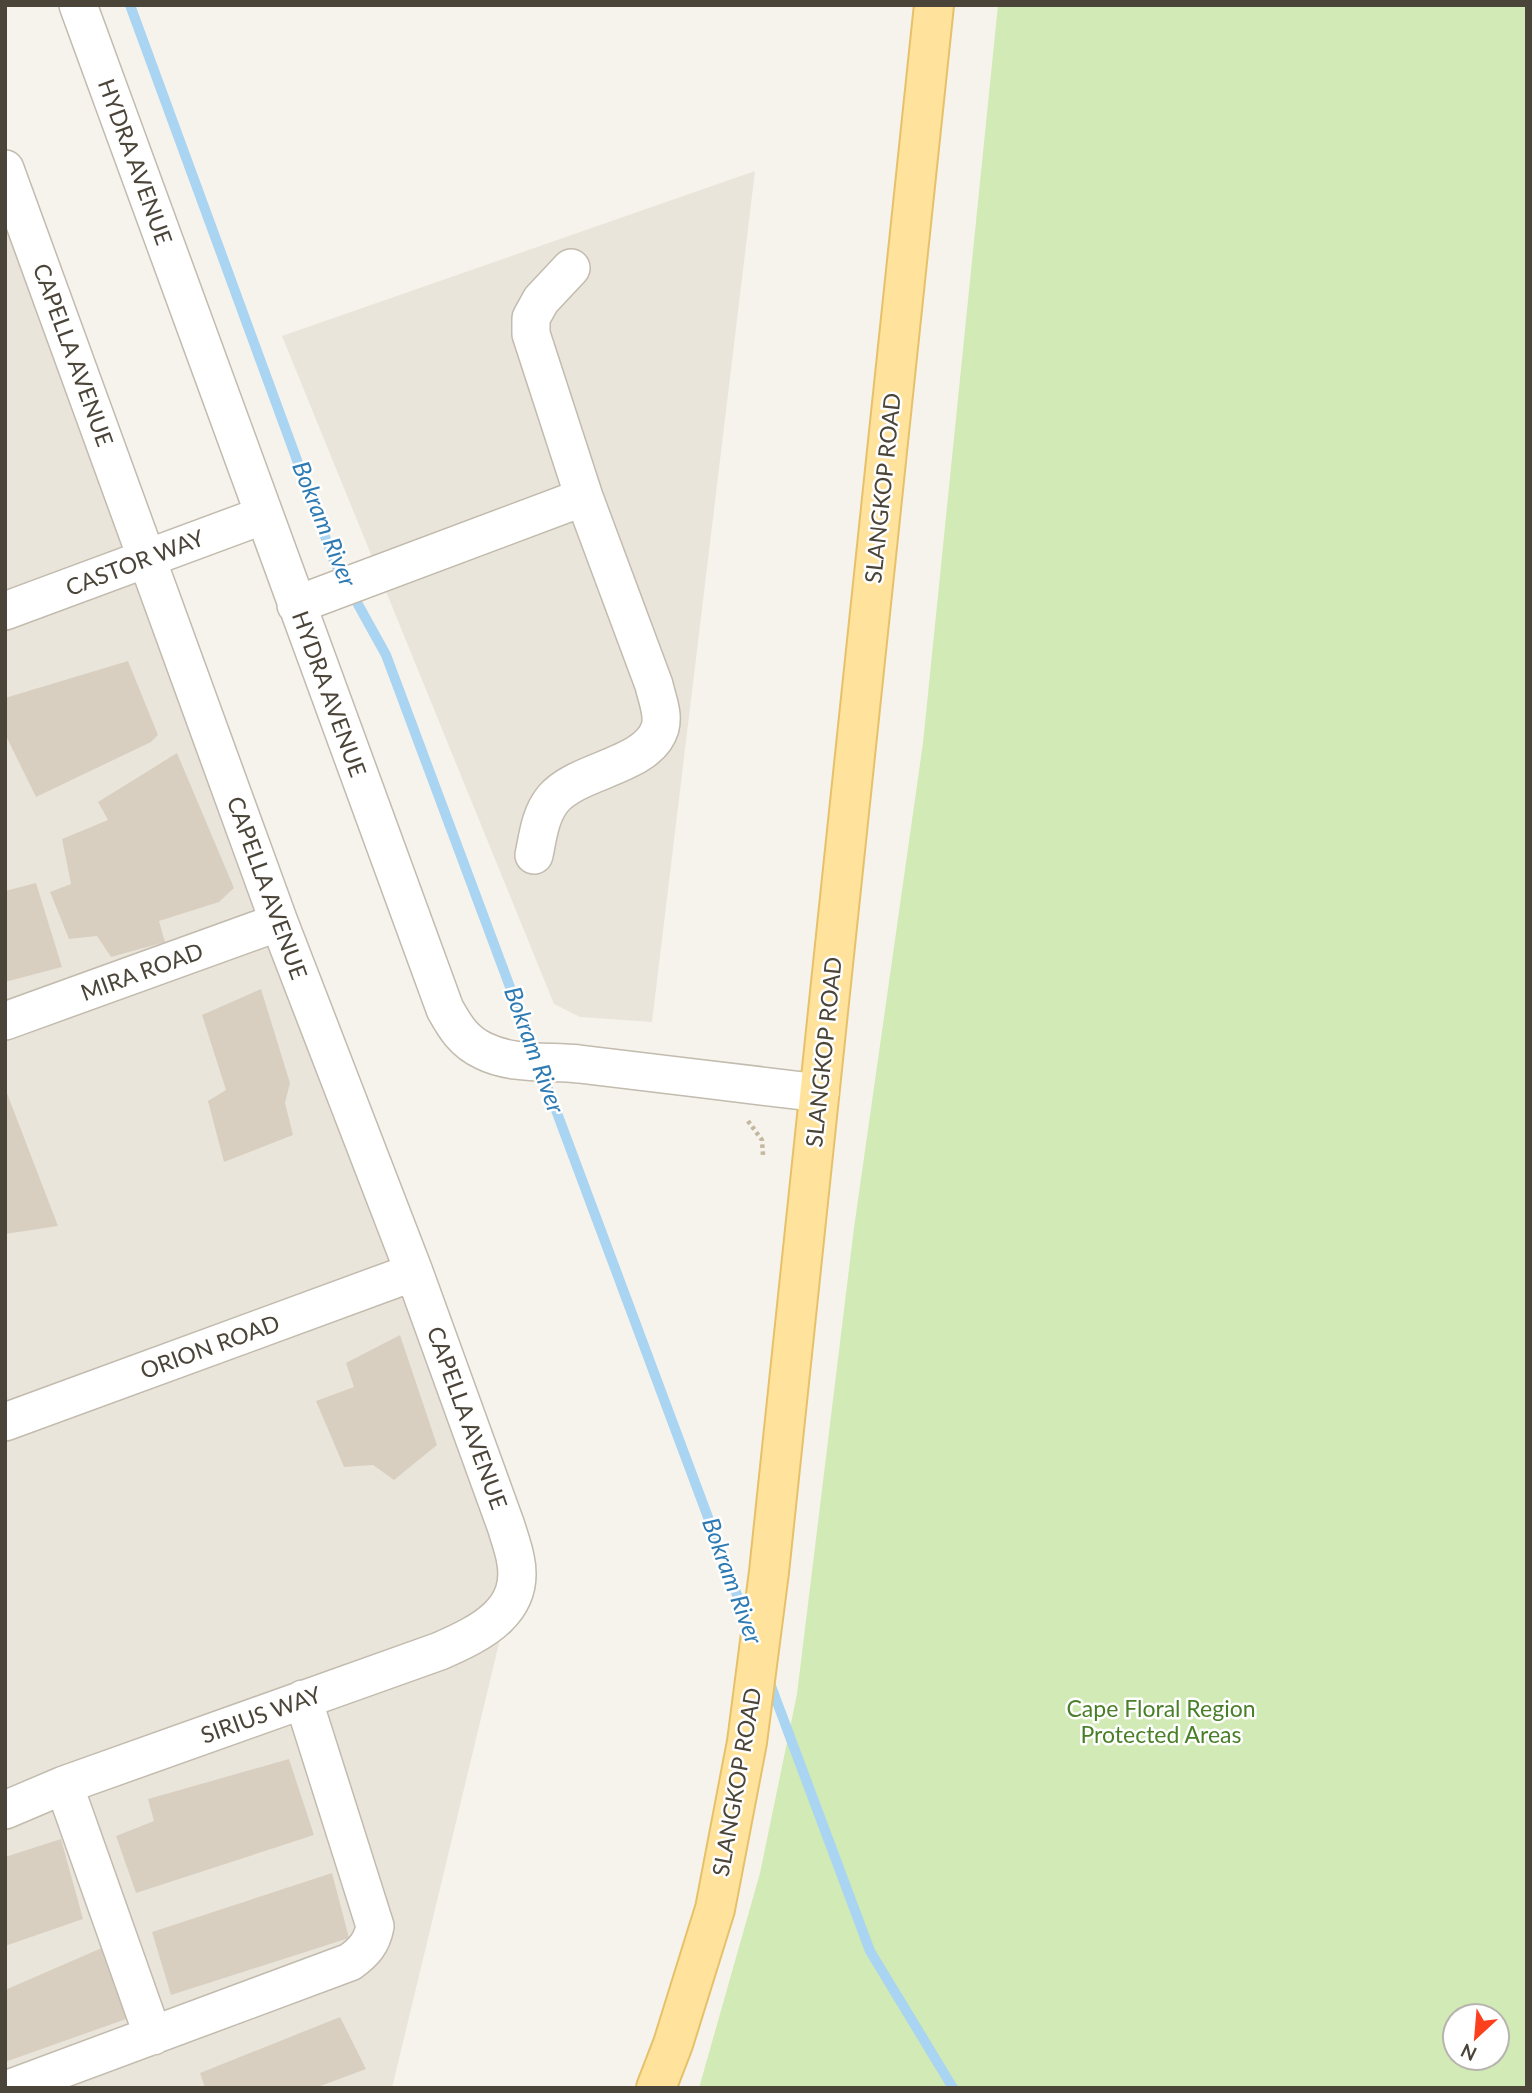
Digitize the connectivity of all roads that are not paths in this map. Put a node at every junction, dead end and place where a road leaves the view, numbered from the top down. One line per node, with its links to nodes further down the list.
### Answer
1 (78, 5): 7 (street, HYDRA AVENUE)
2 (934, 5): 14 (main road, SLANGKOP ROAD)
3 (5, 169): 4 (street, CAPELLA AVENUE)
4 (13, 216): 8 (street, CAPELLA AVENUE)
5 (571, 268): 6 (street)
6 (584, 497): 9 (street); 11 (street)
7 (264, 515): 8 (street, CASTOR WAY); 9 (street, HYDRA AVENUE)
8 (147, 559): 10 (street, CASTOR WAY); 12 (street, CAPELLA AVENUE)
9 (311, 600): 14 (street, HYDRA AVENUE)
10 (5, 611)
11 (534, 855)
12 (279, 922): 13 (street, MIRA ROAD); 15 (street, CAPELLA AVENUE)
13 (5, 1021)
14 (820, 1093): 23 (main road, SLANGKOP ROAD)
15 (414, 1272): 16 (street, ORION ROAD); 17 (street, CAPELLA AVENUE)
16 (5, 1422)
17 (508, 1606): 18 (street, SIRIUS WAY)
18 (303, 1699): 19 (street, SIRIUS WAY); 21 (street)
19 (64, 1785): 20 (street, SIRIUS WAY); 21 (street)
20 (5, 1810)
21 (153, 2036): 22 (street)
22 (11, 2088)
23 (656, 2088)

